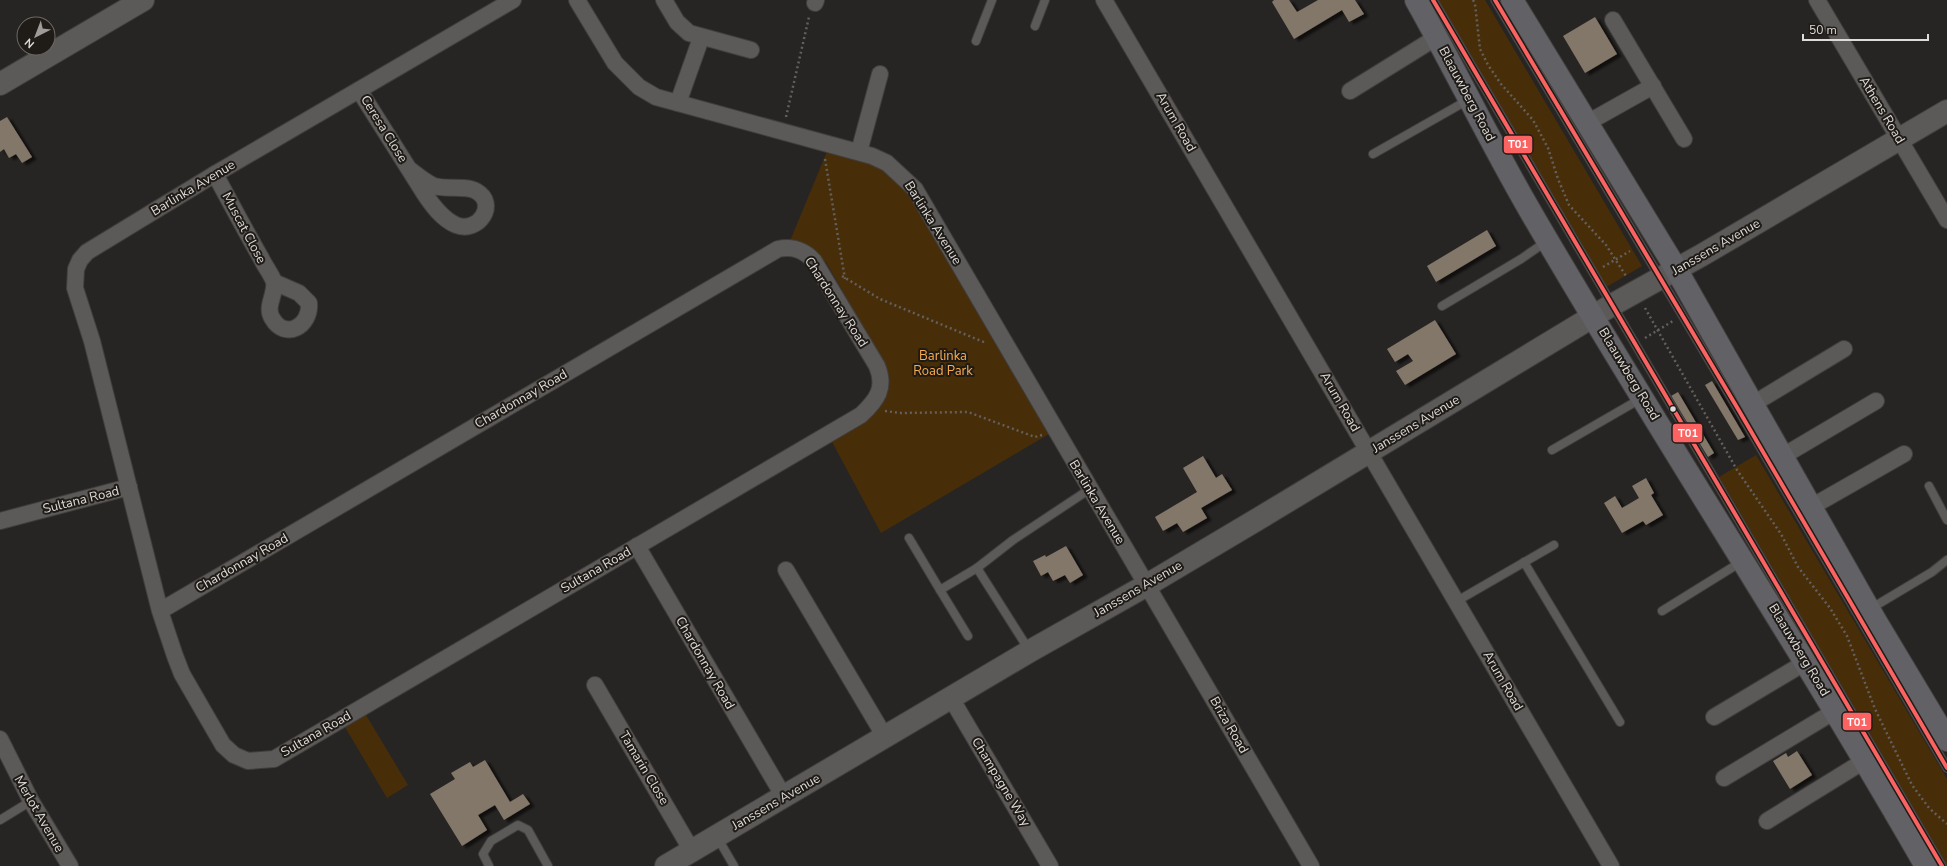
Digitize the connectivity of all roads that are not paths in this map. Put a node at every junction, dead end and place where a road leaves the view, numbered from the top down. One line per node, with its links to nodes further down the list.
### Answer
1 (142, 0): 20 (street)
2 (513, 0): 22 (street, Barlinka Avenue)
3 (577, 0): 25 (street, Barlinka Avenue)
4 (664, 0): 16 (street)
5 (992, 0): 17 (lane)
6 (1045, 0): 14 (lane)
7 (1104, 0): 46 (street, Arum Road)
8 (1416, 0): 15 (main road, Blaauwberg Road)
9 (1433, 0): 38 (lane)
10 (1495, 0): 36 (lane)
11 (1512, 0): 27 (main road)
12 (1817, 0): 29 (street, Athens Road)
13 (1613, 20): 21 (street)
14 (1035, 26)
15 (1437, 37): 23 (street); 24 (main road, Blaauwberg Road)
16 (701, 38): 18 (street); 25 (street)
17 (976, 41)
18 (750, 50)
19 (880, 74): 30 (street)
20 (0, 84)
21 (1653, 86): 27 (street); 28 (street)
22 (359, 90): 32 (street, Ceresa Close); 33 (street, Barlinka Avenue)
23 (1350, 91)
24 (1470, 98): 31 (lane); 35 (main road, Blaauwberg Road)
25 (678, 103): 30 (street, Barlinka Avenue)
26 (1947, 111): 29 (street, Janssens Avenue)
27 (1587, 123): 36 (main road)
28 (1684, 139)
29 (1900, 140): 34 (street, Athens Road); 36 (street, Janssens Avenue)
30 (859, 152): 51 (street, Barlinka Avenue)
31 (1373, 154)
32 (409, 169): 32 (street, Ceresa Close)
33 (215, 174): 37 (street, Muscat Close); 50 (street, Barlinka Avenue)
34 (1947, 220)
35 (1548, 240): 39 (lane); 40 (main road, Blaauwberg Road)
36 (1668, 275): 38 (street, Janssens Avenue); 44 (main road); 81 (lane)
37 (274, 282)
38 (1612, 305): 40 (street, Janssens Avenue); 89 (lane)
39 (1442, 306)
40 (1594, 317): 42 (main road, Blaauwberg Road); 46 (street, Janssens Avenue)
41 (1844, 349): 44 (street)
42 (1642, 398): 45 (lane); 58 (main road, Blaauwberg Road)
43 (1876, 401): 48 (street)
44 (1753, 404): 48 (main road)
45 (1552, 450)
46 (1370, 453): 63 (street, Janssens Avenue); 65 (street, Arum Road)
47 (1904, 454): 52 (street)
48 (1783, 456): 52 (main road)
49 (1929, 486): 53 (lane)
50 (129, 487): 54 (street, Sultana Road); 67 (street, Sultana Road)
51 (1090, 489): 61 (lane); 63 (street, Barlinka Avenue)
52 (1811, 507): 66 (main road)
53 (1947, 520)
54 (0, 521)
55 (909, 538): 64 (lane)
56 (1554, 544): 60 (lane)
57 (637, 546): 67 (street, Sultana Road); 67 (street, Chardonnay Road); 83 (street, Chardonnay Road)
58 (1744, 560): 68 (lane); 71 (main road, Blaauwberg Road)
59 (1947, 560): 66 (lane)
60 (1524, 562): 65 (lane); 76 (lane)
61 (977, 568): 64 (lane); 70 (lane)
62 (786, 570): 77 (street)
63 (1147, 585): 70 (street, Janssens Avenue); 96 (street, Briza Road)
64 (940, 590): 69 (lane)
65 (1457, 602): 97 (street, Arum Road)
66 (1870, 610): 79 (main road)
67 (160, 611)
68 (1662, 611)
69 (968, 636)
70 (1030, 651): 73 (street, Janssens Avenue)
71 (1806, 662): 74 (main road, Blaauwberg Road); 75 (street)
72 (595, 685): 88 (street, Tamarin Close)
73 (951, 698): 77 (street, Janssens Avenue); 90 (street, Champagne Way)
74 (1835, 711): 80 (main road, Blaauwberg Road); 82 (street)
75 (1714, 717)
76 (1620, 722)
77 (885, 737): 83 (street, Janssens Avenue)
78 (0, 739): 84 (street, Merlot Avenue)
79 (1947, 740)
80 (1864, 761): 86 (street); 89 (main road, Blaauwberg Road)
81 (1947, 768)
82 (1724, 778)
83 (784, 797): 87 (street, Janssens Avenue)
84 (31, 801): 85 (lane); 91 (street, Merlot Avenue)
85 (0, 820)
86 (1767, 822)
87 (717, 836): 88 (street, Janssens Avenue); 95 (lane)
88 (692, 851): 94 (street, Janssens Avenue)
89 (1926, 864)
90 (1047, 865)
91 (70, 866)
92 (489, 866): 93 (lane)
93 (548, 866)
94 (666, 866)
95 (734, 866)
96 (1312, 866)
97 (1611, 866)

